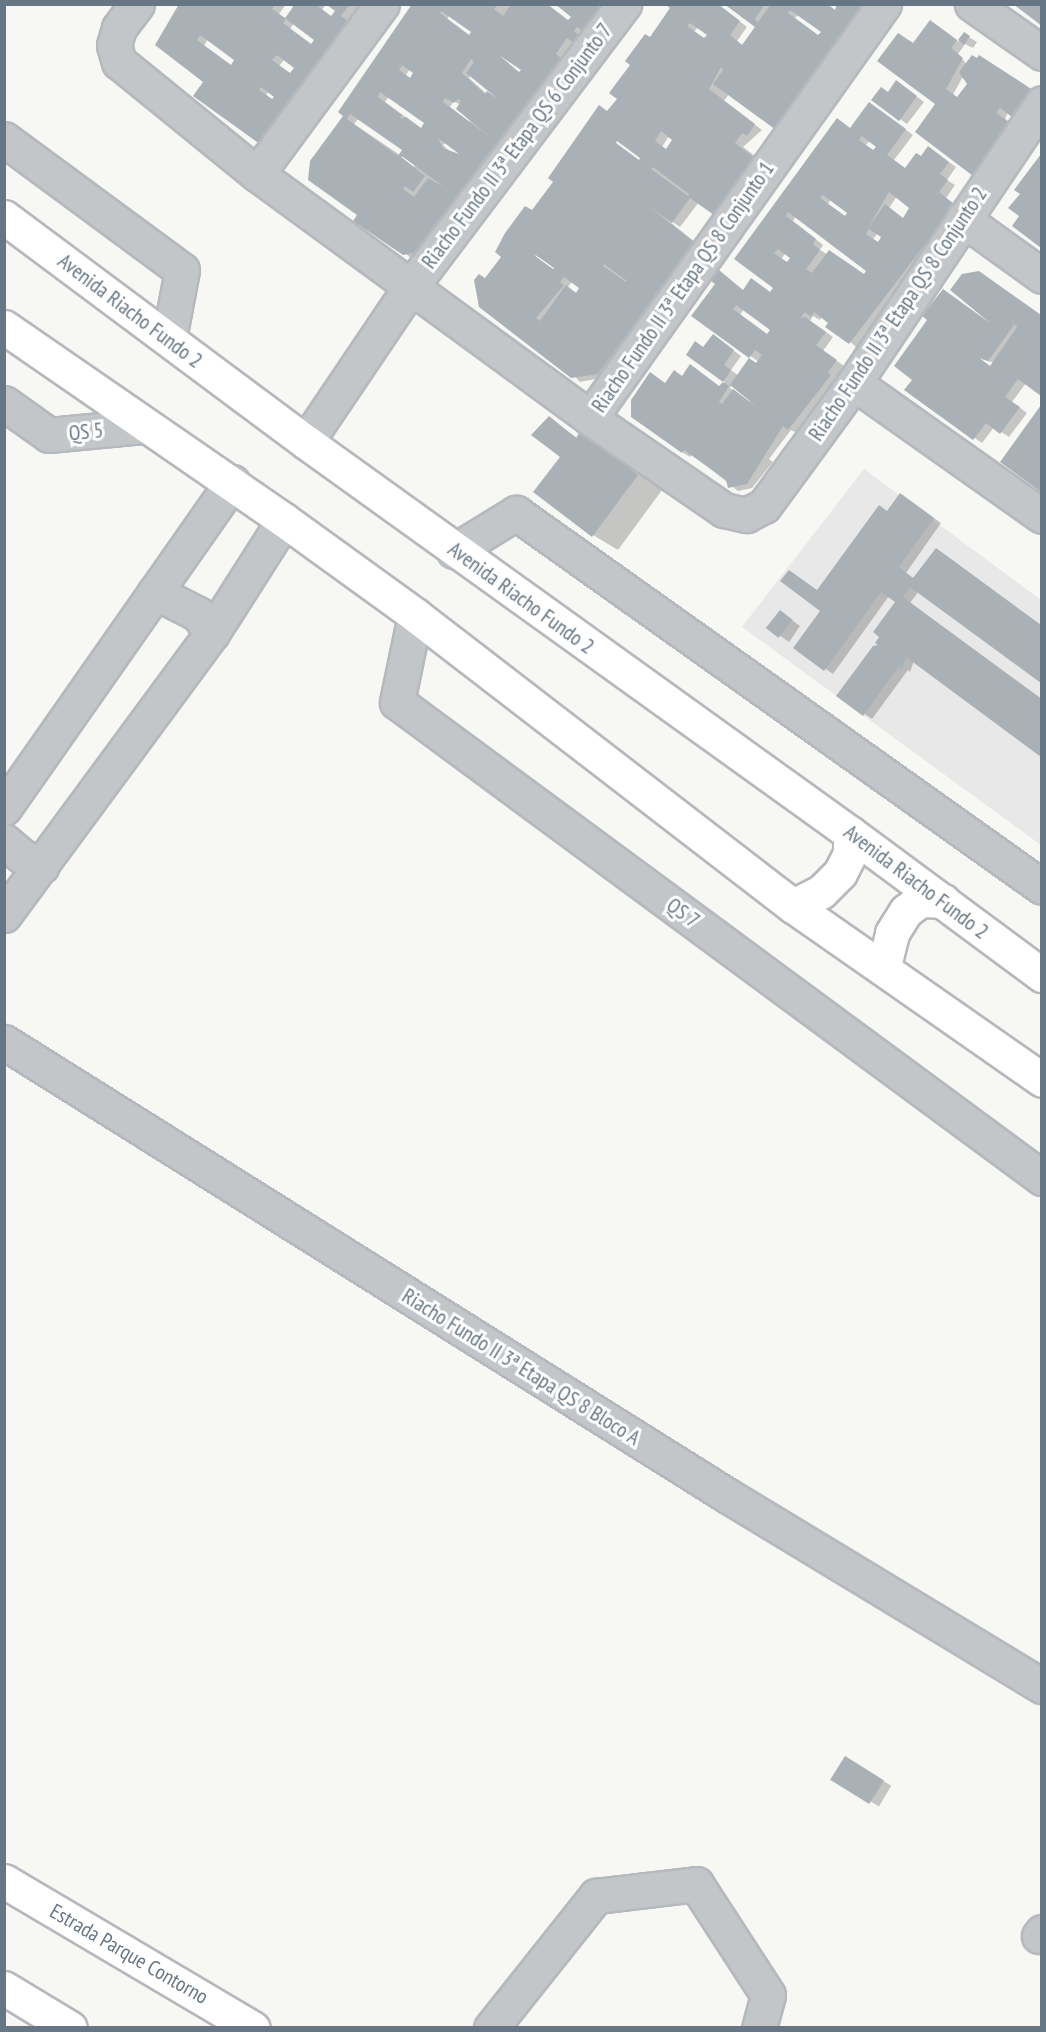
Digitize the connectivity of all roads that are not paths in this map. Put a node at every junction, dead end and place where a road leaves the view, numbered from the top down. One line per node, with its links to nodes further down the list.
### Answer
1 (137, 4): 9 (street, Riacho Fundo II 3ª Etapa QS 8 Conjunto 1)
2 (382, 4): 9 (street)
3 (624, 4): 13 (street, Riacho Fundo II 3ª Etapa QS 6 Conjunto 7)
4 (884, 4): 18 (street, Riacho Fundo II 3ª Etapa QS 8 Conjunto 1)
5 (972, 4): 6 (street)
6 (1041, 53)
7 (1041, 103): 11 (street, Riacho Fundo II 3ª Etapa QS 8 Conjunto 2)
8 (4, 139): 15 (street)
9 (256, 174): 13 (street, Riacho Fundo II 3ª Etapa QS 8 Conjunto 1)
10 (4, 217): 15 (main road, Avenida Riacho Fundo 2)
11 (963, 219): 12 (street); 16 (street, Riacho Fundo II 3ª Etapa QS 8 Conjunto 2)
12 (1041, 276)
13 (410, 288): 18 (street, Riacho Fundo II 3ª Etapa QS 8 Conjunto 1); 20 (street, Riacho Fundo II 3ª Etapa QS 6 Conjunto 7)
14 (4, 327): 19 (main road)
15 (169, 339): 20 (main road, Avenida Riacho Fundo 2)
16 (854, 383): 18 (street, Riacho Fundo II 3ª Etapa QS 8 Conjunto 2); 22 (street)
17 (4, 403): 19 (street, QS 5)
18 (591, 418)
19 (143, 426): 21 (main road)
20 (306, 442): 24 (main road, Avenida Riacho Fundo 2)
21 (231, 482): 23 (main road); 25 (street)
22 (1041, 516)
23 (284, 520): 26 (main road); 27 (street)
24 (454, 550): 29 (main road, Avenida Riacho Fundo 2); 32 (street)
25 (155, 592): 27 (street); 28 (street)
26 (415, 615): 34 (main road); 40 (street, QS 7)
27 (212, 633): 31 (street)
28 (4, 808)
29 (850, 833): 33 (main road, Avenida Riacho Fundo 2); 34 (main road)
30 (4, 840): 31 (street)
31 (42, 866): 35 (street)
32 (1041, 887)
33 (943, 902): 36 (main road); 37 (main road, Avenida Riacho Fundo 2)
34 (793, 906): 36 (main road)
35 (4, 915)
36 (884, 966): 39 (main road)
37 (1041, 975)
38 (4, 1042): 41 (street, Riacho Fundo II 3ª Etapa QS 8 Bloco A)
39 (1041, 1080)
40 (1041, 1178)
41 (1041, 1686)
42 (4, 1881): 45 (main road, Estrada Parque Contorno)
43 (4, 1988): 44 (main road)
44 (70, 2028)
45 (253, 2028)
46 (491, 2028): 47 (street)
47 (759, 2028)

